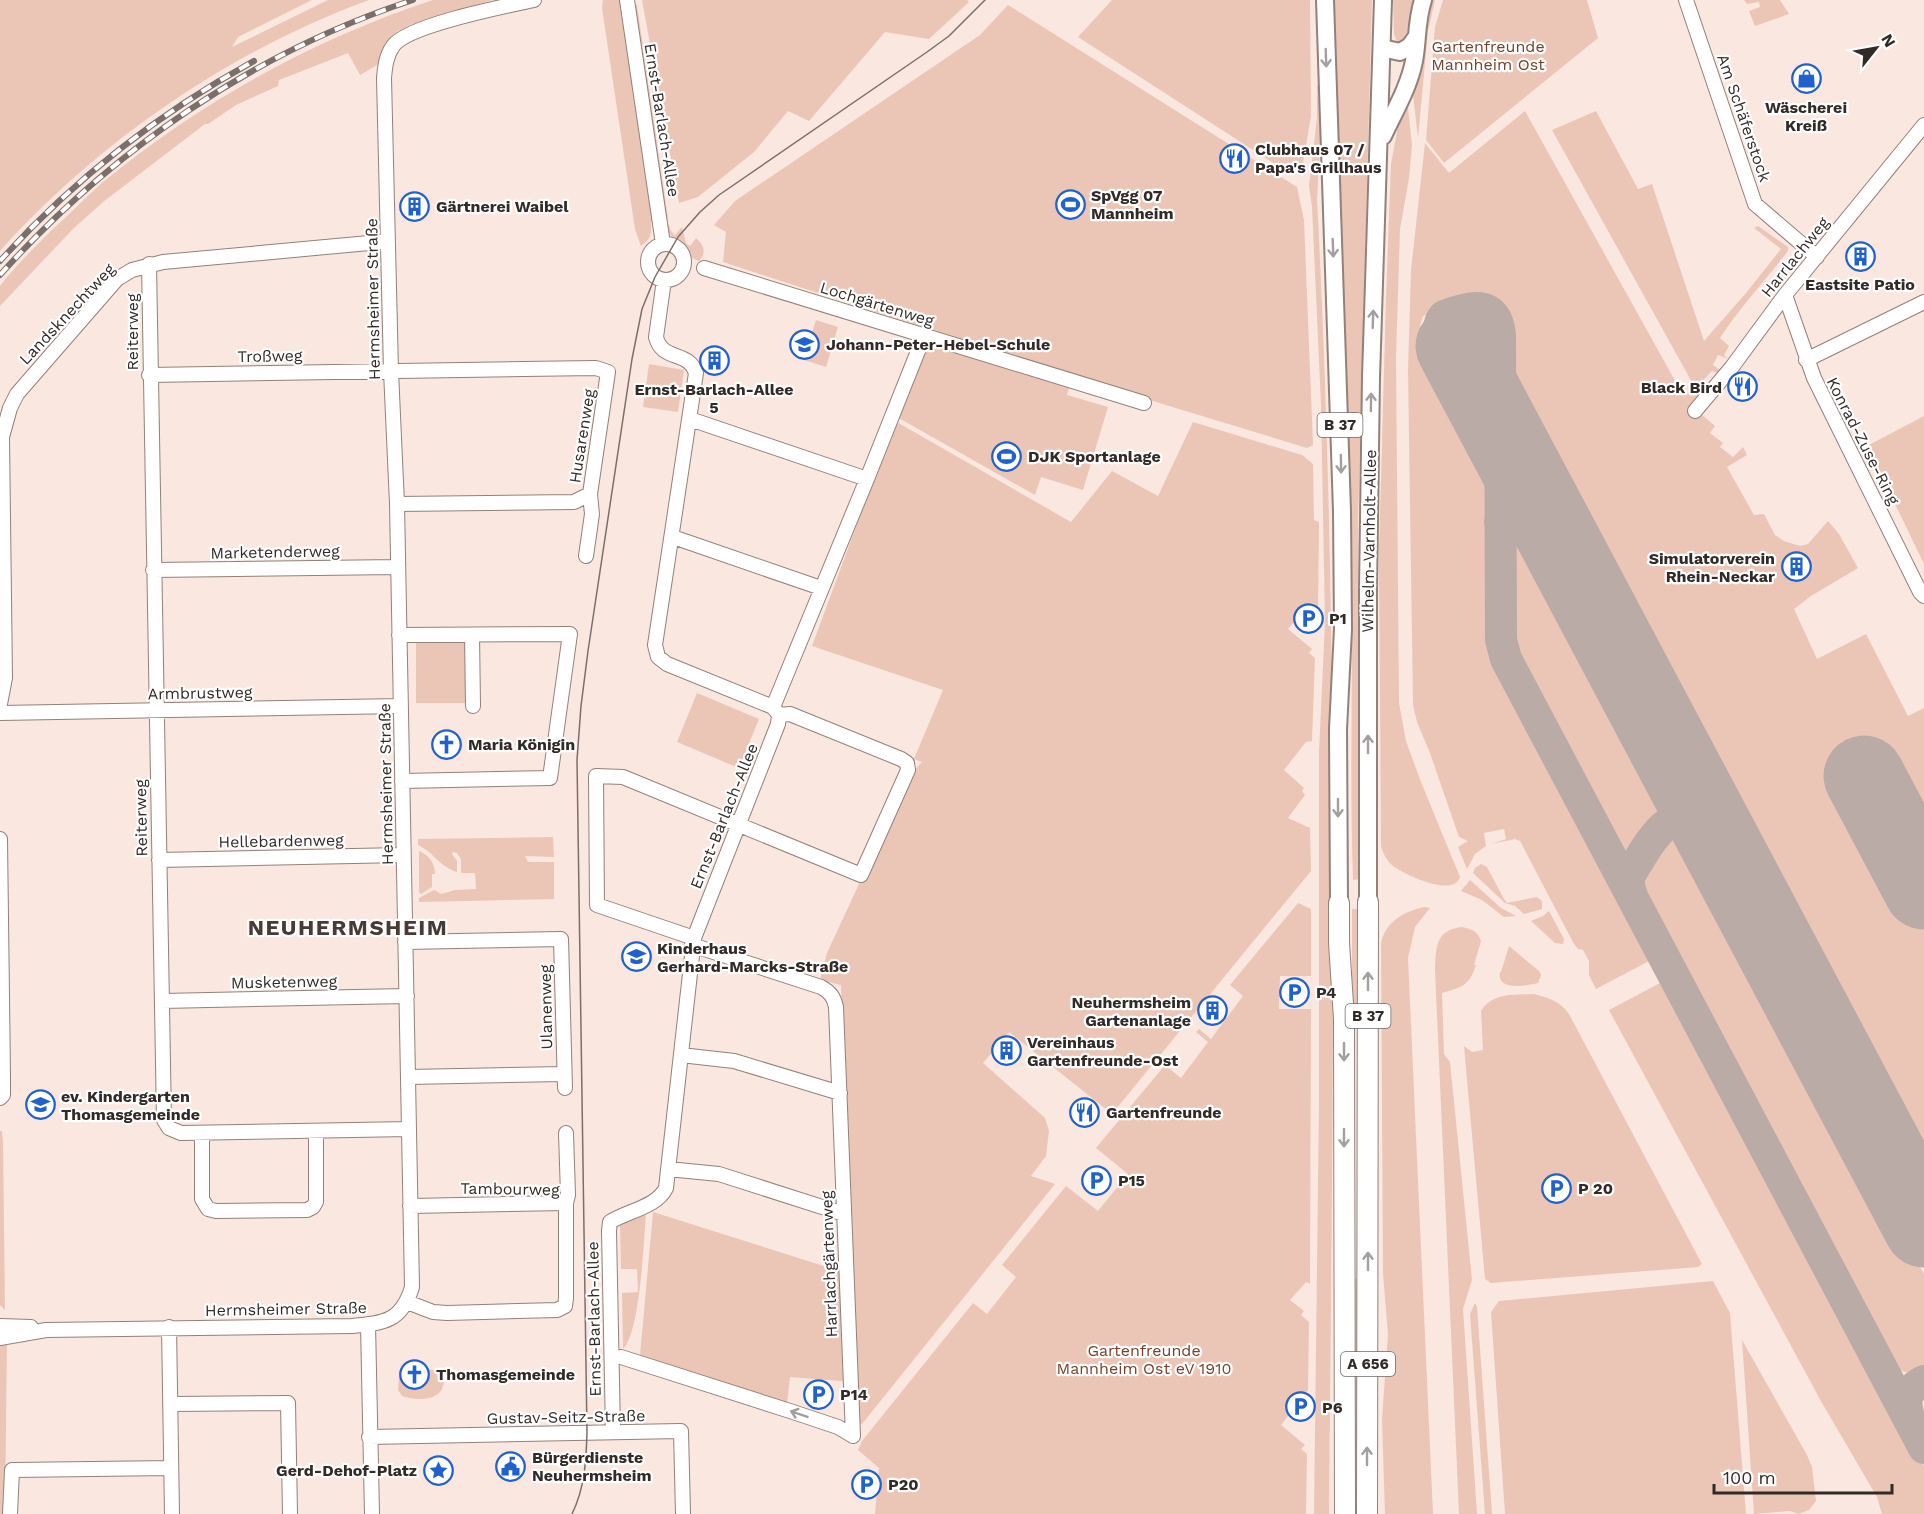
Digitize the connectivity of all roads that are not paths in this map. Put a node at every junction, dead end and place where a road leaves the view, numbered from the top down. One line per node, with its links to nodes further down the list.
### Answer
1 (534, 0): 11 (street, Hermsheimer Straße)
2 (627, 0): 12 (street, Ernst-Barlach-Allee)
3 (1325, 0): 49 (main road, Wilhelm-Varnholt-Allee / B 37, one-way to 49)
4 (1383, 0): 8 (main road, Wilhelm-Varnholt-Allee / B 37)
5 (1424, 0): 7 (main road)
6 (1686, 0): 13 (street, Am Schäferstock)
7 (1415, 39): 8 (main road); 10 (main road)
8 (1382, 48): 10 (main road, Wilhelm-Varnholt-Allee / B 37)
9 (1924, 125): 13 (street, Harrlachweg)
10 (1380, 143): 48 (main road, Wilhelm-Varnholt-Allee / B 37, one-way to 10)
11 (388, 244): 14 (street, Landsknechtweg); 21 (street, Hermsheimer Straße)
12 (663, 244): 16 (street); 16 (street)
13 (1817, 257): 17 (street, Harrlachweg)
14 (148, 264): 22 (street, Reiterweg); 37 (street, Landsknechtweg)
15 (704, 268): 19 (street, Lochgärtenweg)
16 (664, 280): 25 (street)
17 (1785, 295): 20 (street, Konrad-Zuse-Ring); 24 (street, Harrlachweg)
18 (1924, 302): 20 (street)
19 (924, 336): 23 (street, Lochgärtenweg); 26 (street, Ernst-Barlach-Allee)
20 (1806, 360): 34 (street, Konrad-Zuse-Ring)
21 (391, 371): 22 (street, Troßweg); 27 (street, Husarenweg); 28 (street, Hermsheimer Straße)
22 (149, 375): 32 (street, Reiterweg)
23 (1144, 403)
24 (1695, 411)
25 (690, 419): 26 (street); 29 (street)
26 (867, 479): 33 (street, Ernst-Barlach-Allee)
27 (590, 494): 28 (street, Husarenweg); 30 (street)
28 (397, 504): 31 (street, Hermsheimer Straße)
29 (673, 537): 33 (street); 41 (street)
30 (586, 556)
31 (398, 567): 32 (street, Marketenderweg); 35 (street, Hermsheimer Straße)
32 (153, 570): 40 (street, Reiterweg)
33 (821, 588): 41 (street, Ernst-Barlach-Allee)
34 (1924, 596)
35 (399, 635): 36 (street); 38 (street, Hermsheimer Straße)
36 (472, 635): 39 (street); 43 (street)
37 (0, 704)
38 (401, 706): 40 (street, Armbrustweg); 43 (street, Hermsheimer Straße)
39 (473, 706)
40 (155, 710): 42 (street, Armbrustweg); 47 (street, Reiterweg)
41 (776, 711): 44 (street, Ernst-Barlach-Allee); 44 (street)
42 (0, 713)
43 (402, 781): 46 (street, Hermsheimer Straße)
44 (738, 826): 50 (street, Ernst-Barlach-Allee); 50 (street, Harrlachgärtenweg)
45 (0, 839): 59 (street)
46 (404, 855): 47 (street, Hellebardenweg); 51 (street, Hermsheimer Straße)
47 (159, 860): 53 (street, Reiterweg)
48 (1368, 902): 57 (highway, Wilhelm-Varnholt-Allee / B 37, one-way to 48)
49 (1339, 903): 56 (highway, Wilhelm-Varnholt-Allee / B 37, one-way to 56)
50 (693, 941): 54 (street, Ernst-Barlach-Allee); 58 (street, Harrlachgärtenweg)
51 (405, 942): 52 (street, Hermsheimer Straße); 55 (street, Ulanenweg)
52 (407, 996): 53 (street, Musketenweg); 55 (street, Hermsheimer Straße)
53 (162, 1001): 62 (street, Reiterweg)
54 (681, 1055): 58 (street); 64 (street, Ernst-Barlach-Allee)
55 (408, 1077): 60 (street, Hermsheimer Straße)
56 (1344, 1080): 84 (highway, A 656, one-way to 84)
57 (1368, 1082): 85 (highway, A 656, one-way to 57)
58 (840, 1093): 67 (street, Harrlachgärtenweg)
59 (0, 1098)
60 (409, 1129): 61 (street, Reiterweg); 66 (street, Hermsheimer Straße)
61 (316, 1131): 62 (street, Reiterweg); 62 (street)
62 (202, 1133)
63 (566, 1133): 65 (street)
64 (668, 1169): 67 (street); 76 (street, Ernst-Barlach-Allee)
65 (566, 1203): 66 (street, Tambourweg); 68 (street, Tambourweg)
66 (410, 1206): 68 (street, Hermsheimer Straße)
67 (844, 1214): 74 (street, Harrlachgärtenweg, one-way to 74)
68 (407, 1302): 69 (street, Hermsheimer Straße)
69 (368, 1324): 71 (street, Hermsheimer Straße); 77 (street)
70 (0, 1326): 72 (street, Hermsheimer Straße)
71 (169, 1327): 72 (street, Hermsheimer Straße); 75 (street)
72 (44, 1330): 73 (street, Hermsheimer Straße)
73 (0, 1338)
74 (621, 1357)
75 (170, 1404): 78 (street); 81 (street)
76 (613, 1432): 77 (street, Gustav-Seitz-Straße); 83 (street, Gustav-Seitz-Straße)
77 (369, 1437): 82 (street)
78 (171, 1468): 79 (street); 80 (street)
79 (10, 1514)
80 (172, 1514)
81 (290, 1514)
82 (372, 1514)
83 (684, 1514)
84 (1345, 1514)
85 (1368, 1514)

